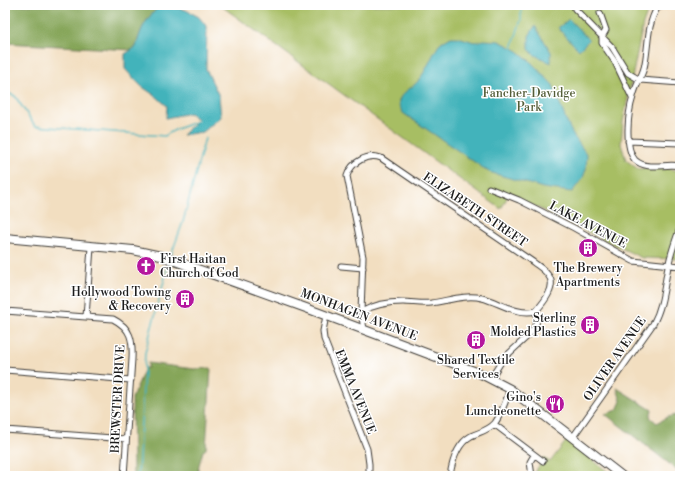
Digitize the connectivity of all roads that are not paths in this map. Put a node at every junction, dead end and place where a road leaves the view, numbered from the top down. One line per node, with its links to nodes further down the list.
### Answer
1 (666, 5): 5 (street)
2 (575, 9): 4 (street)
3 (600, 13): 4 (street)
4 (602, 37): 5 (street); 7 (street)
5 (640, 80): 6 (street); 7 (street)
6 (680, 83)
7 (632, 98): 8 (street)
8 (628, 141): 9 (street); 10 (street)
9 (680, 143)
10 (680, 166)
11 (489, 188): 15 (street, LAKE AVENUE)
12 (680, 228): 15 (street, OLIVER AVENUE)
13 (5, 238): 14 (main road, MONHAGEN AVENUE)
14 (91, 247): 22 (main road, MONHAGEN AVENUE); 23 (street)
15 (669, 265): 17 (street, LAKE AVENUE); 31 (street, OLIVER AVENUE)
16 (341, 266): 18 (street)
17 (680, 266)
18 (363, 268): 20 (street, ELIZABETH STREET); 21 (street)
19 (5, 311): 23 (street, BREWSTER DRIVE)
20 (536, 311): 21 (street); 26 (street)
21 (361, 312): 24 (street)
22 (326, 316): 24 (main road, MONHAGEN AVENUE); 36 (street, EMMA AVENUE)
23 (86, 317): 27 (street, BREWSTER DRIVE)
24 (364, 329): 26 (main road, MONHAGEN AVENUE)
25 (5, 370): 27 (street)
26 (492, 378): 28 (main road, MONHAGEN AVENUE)
27 (131, 380): 32 (street, BREWSTER DRIVE)
28 (510, 389): 29 (street); 31 (main road, MONHAGEN AVENUE)
29 (494, 424): 33 (street); 37 (street)
30 (5, 430): 32 (street)
31 (573, 437): 39 (main road, MONHAGEN AVENUE)
32 (126, 439): 35 (street, BREWSTER DRIVE)
33 (534, 455): 34 (street); 38 (street)
34 (543, 461)
35 (124, 476)
36 (369, 476)
37 (450, 476)
38 (532, 476)
39 (622, 476)

